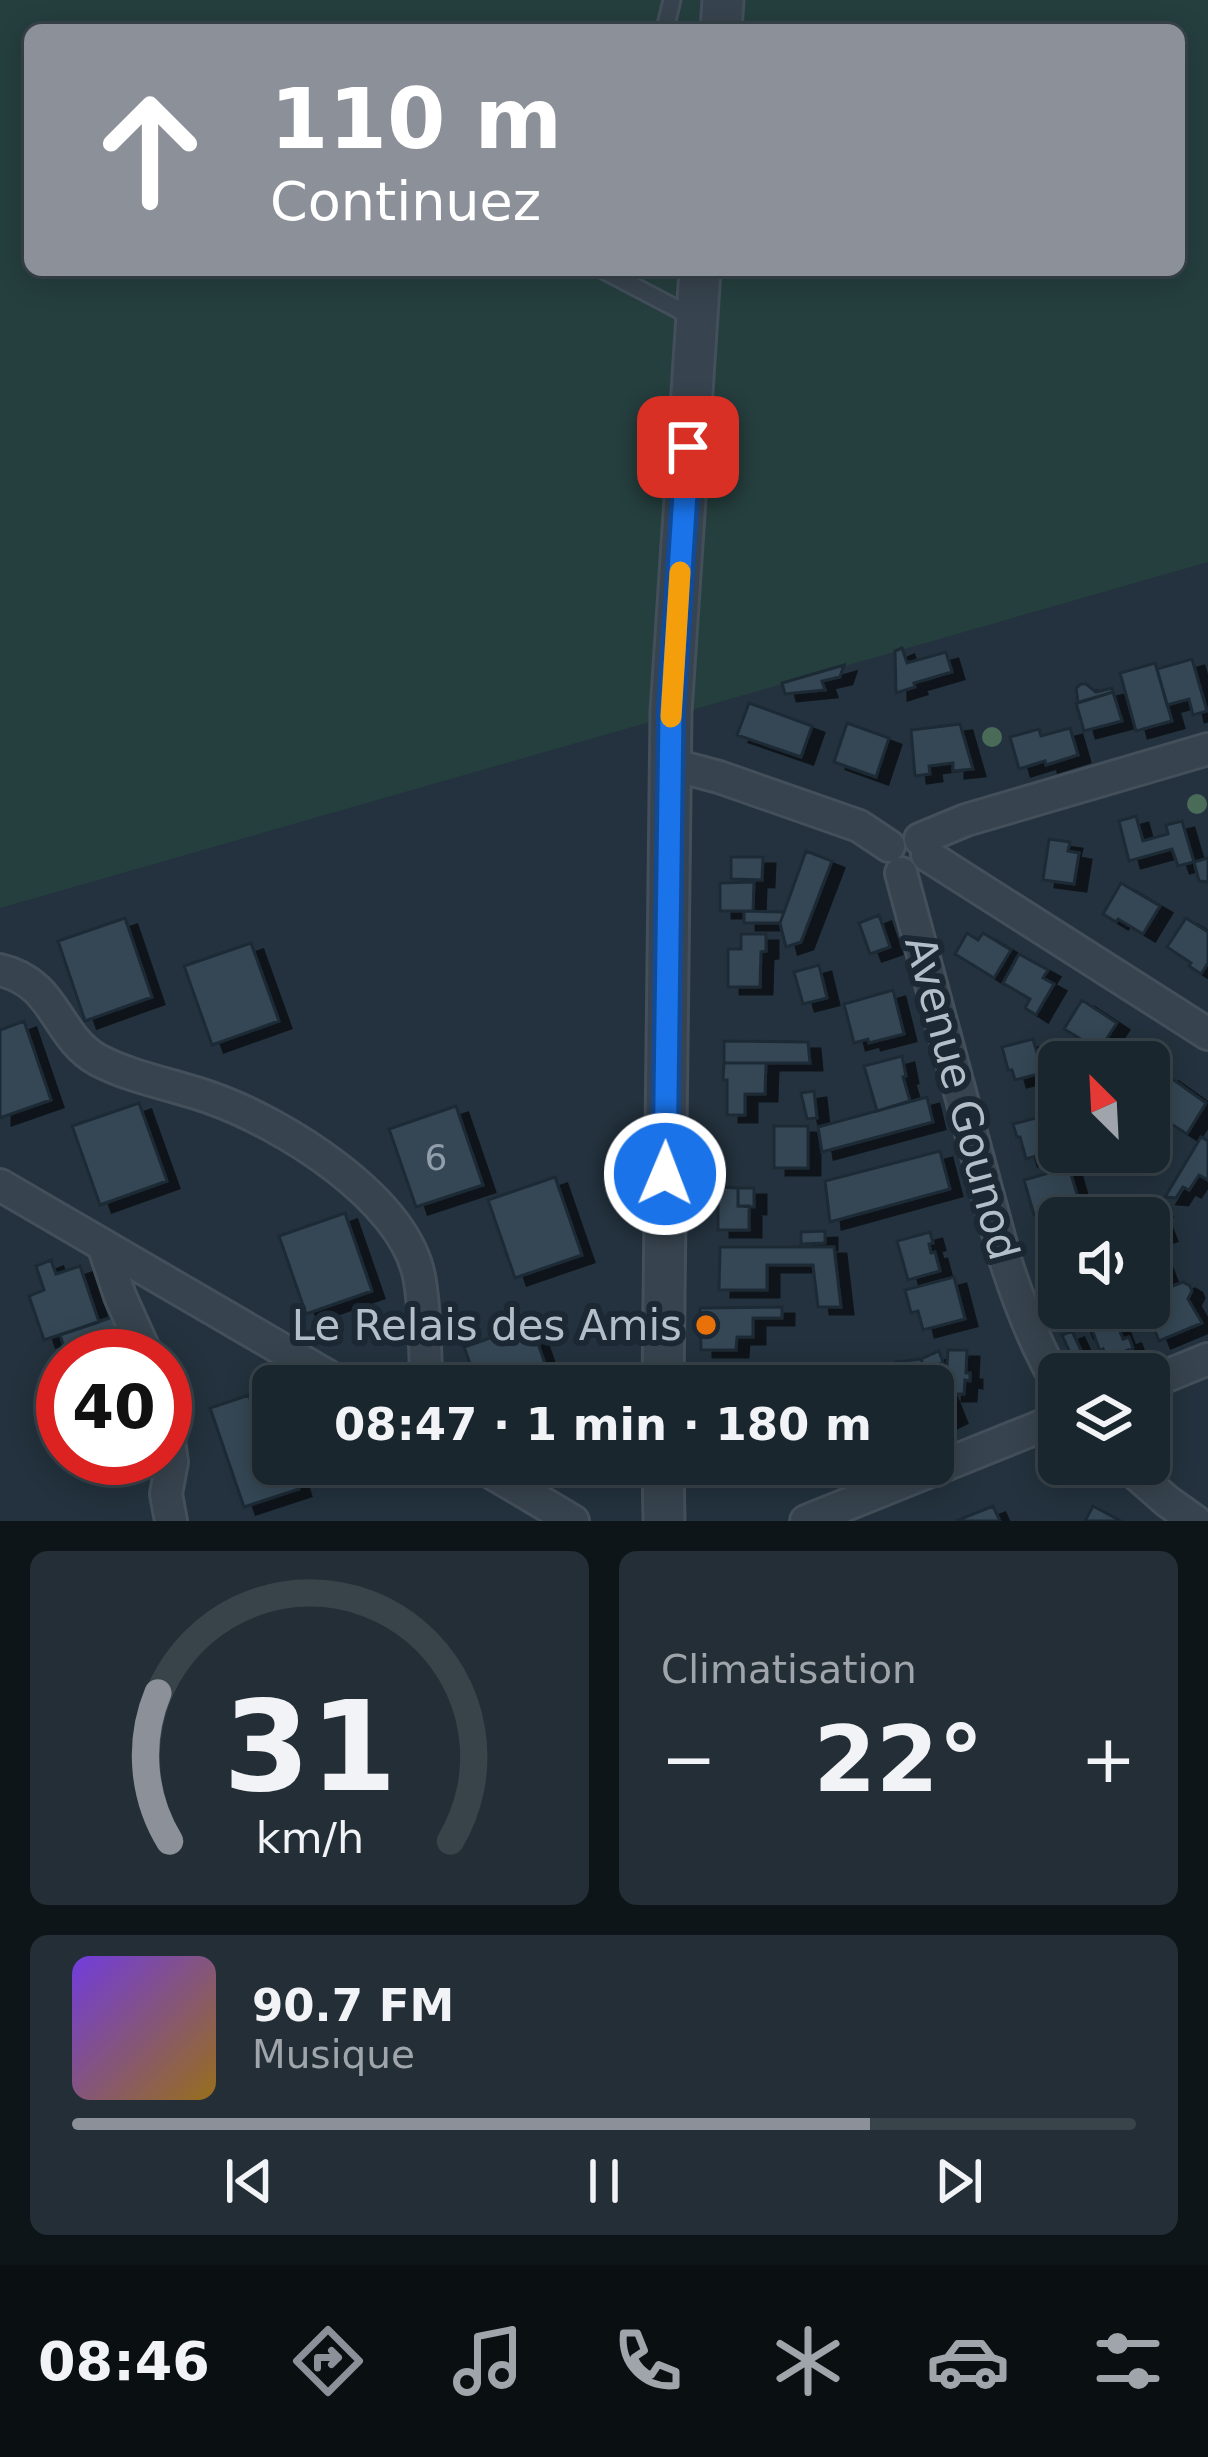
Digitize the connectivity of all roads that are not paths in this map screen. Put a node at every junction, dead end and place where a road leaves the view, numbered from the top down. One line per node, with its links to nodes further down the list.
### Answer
1 (614, 276): 3 (lane)
2 (699, 276): 3 (street)
3 (696, 314): 5 (street)
4 (1208, 749): 6 (street)
5 (670, 764): 6 (street); 16 (street)
6 (909, 853): 8 (street); 12 (street, Avenue Gounod)
7 (0, 970): 15 (street)
8 (1208, 1034)
9 (0, 1185): 10 (street)
10 (103, 1245): 11 (street); 14 (street)
11 (135, 1329)
12 (1042, 1353)
13 (1208, 1359): 17 (street)
14 (309, 1365)
15 (425, 1365)
16 (663, 1365)
17 (1170, 1374)
18 (1038, 1427): 26 (street)
19 (168, 1485): 23 (street)
20 (512, 1485): 24 (street)
21 (663, 1485): 25 (street)
22 (1148, 1485): 27 (street)
23 (171, 1521)
24 (573, 1521)
25 (664, 1521)
26 (806, 1521)
27 (1196, 1521)

